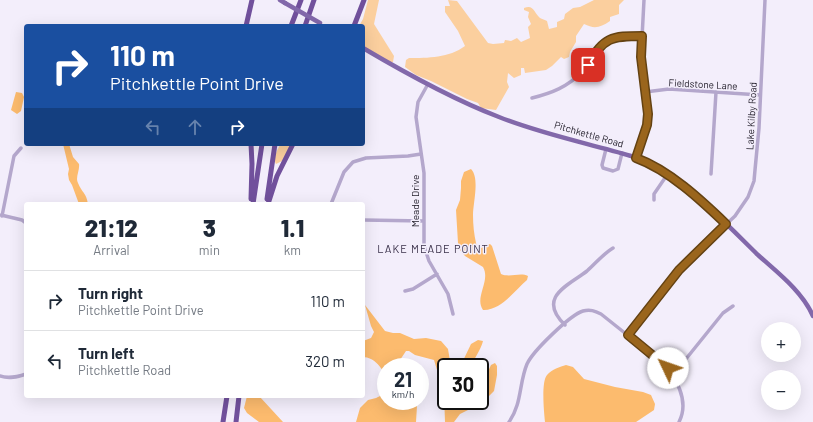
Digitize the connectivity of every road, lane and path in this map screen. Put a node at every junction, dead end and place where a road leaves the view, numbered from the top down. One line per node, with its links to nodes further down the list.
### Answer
1 (252, 0): 8 (highway)
2 (301, 0): 9 (highway)
3 (314, 0): 10 (highway)
4 (364, 0): 12 (highway)
5 (644, 0): 13 (street)
6 (765, 0): 18 (street, Lake Kilby Road)
7 (283, 1): 11 (main road, bridge)
8 (246, 24)
9 (292, 24)
10 (306, 24)
11 (320, 24)
12 (355, 24)
13 (642, 36): 16 (street); 19 (street)
14 (365, 49): 15 (main road, Pitchkettle Road)
15 (428, 84): 25 (main road, Pitchkettle Road); 27 (street, Meade Drive)
16 (645, 92): 17 (street, Fieldstone Lane); 28 (street)
17 (716, 92): 18 (street, Fieldstone Lane); 29 (street)
18 (760, 95): 41 (street, Lake Kilby Road)
19 (532, 98)
20 (251, 146): 32 (highway)
21 (262, 146): 33 (highway)
22 (275, 146): 34 (highway)
23 (292, 146): 35 (highway)
24 (21, 148): 37 (street)
25 (606, 149): 26 (main road, Pitchkettle Road); 26 (street)
26 (622, 153): 28 (main road, Pitchkettle Road)
27 (421, 154): 36 (street); 39 (street, Meade Drive)
28 (636, 158): 30 (main road, Pitchkettle Road)
29 (711, 174)
30 (667, 175): 31 (street); 41 (main road, Pitchkettle Road)
31 (654, 200)
32 (252, 202)
33 (252, 202)
34 (267, 202)
35 (268, 202)
36 (332, 202)
37 (1, 216): 40 (street)
38 (365, 220): 39 (street)
39 (424, 221): 43 (street, Meade Drive)
40 (24, 222)
41 (726, 224): 47 (main road, Pitchkettle Road); 49 (street, Lake Kilby Road)
42 (613, 248): 48 (street)
43 (437, 274): 44 (street); 46 (street, Meade Drive)
44 (405, 291)
45 (733, 306): 51 (street)
46 (453, 314)
47 (813, 316)
48 (564, 325): 49 (street); 57 (street)
49 (628, 335): 51 (street)
50 (24, 375): 52 (street)
51 (673, 375): 58 (street)
52 (0, 376)
53 (226, 398): 55 (highway)
54 (239, 398): 56 (highway)
55 (223, 422)
56 (236, 422)
57 (509, 422)
58 (679, 422)

